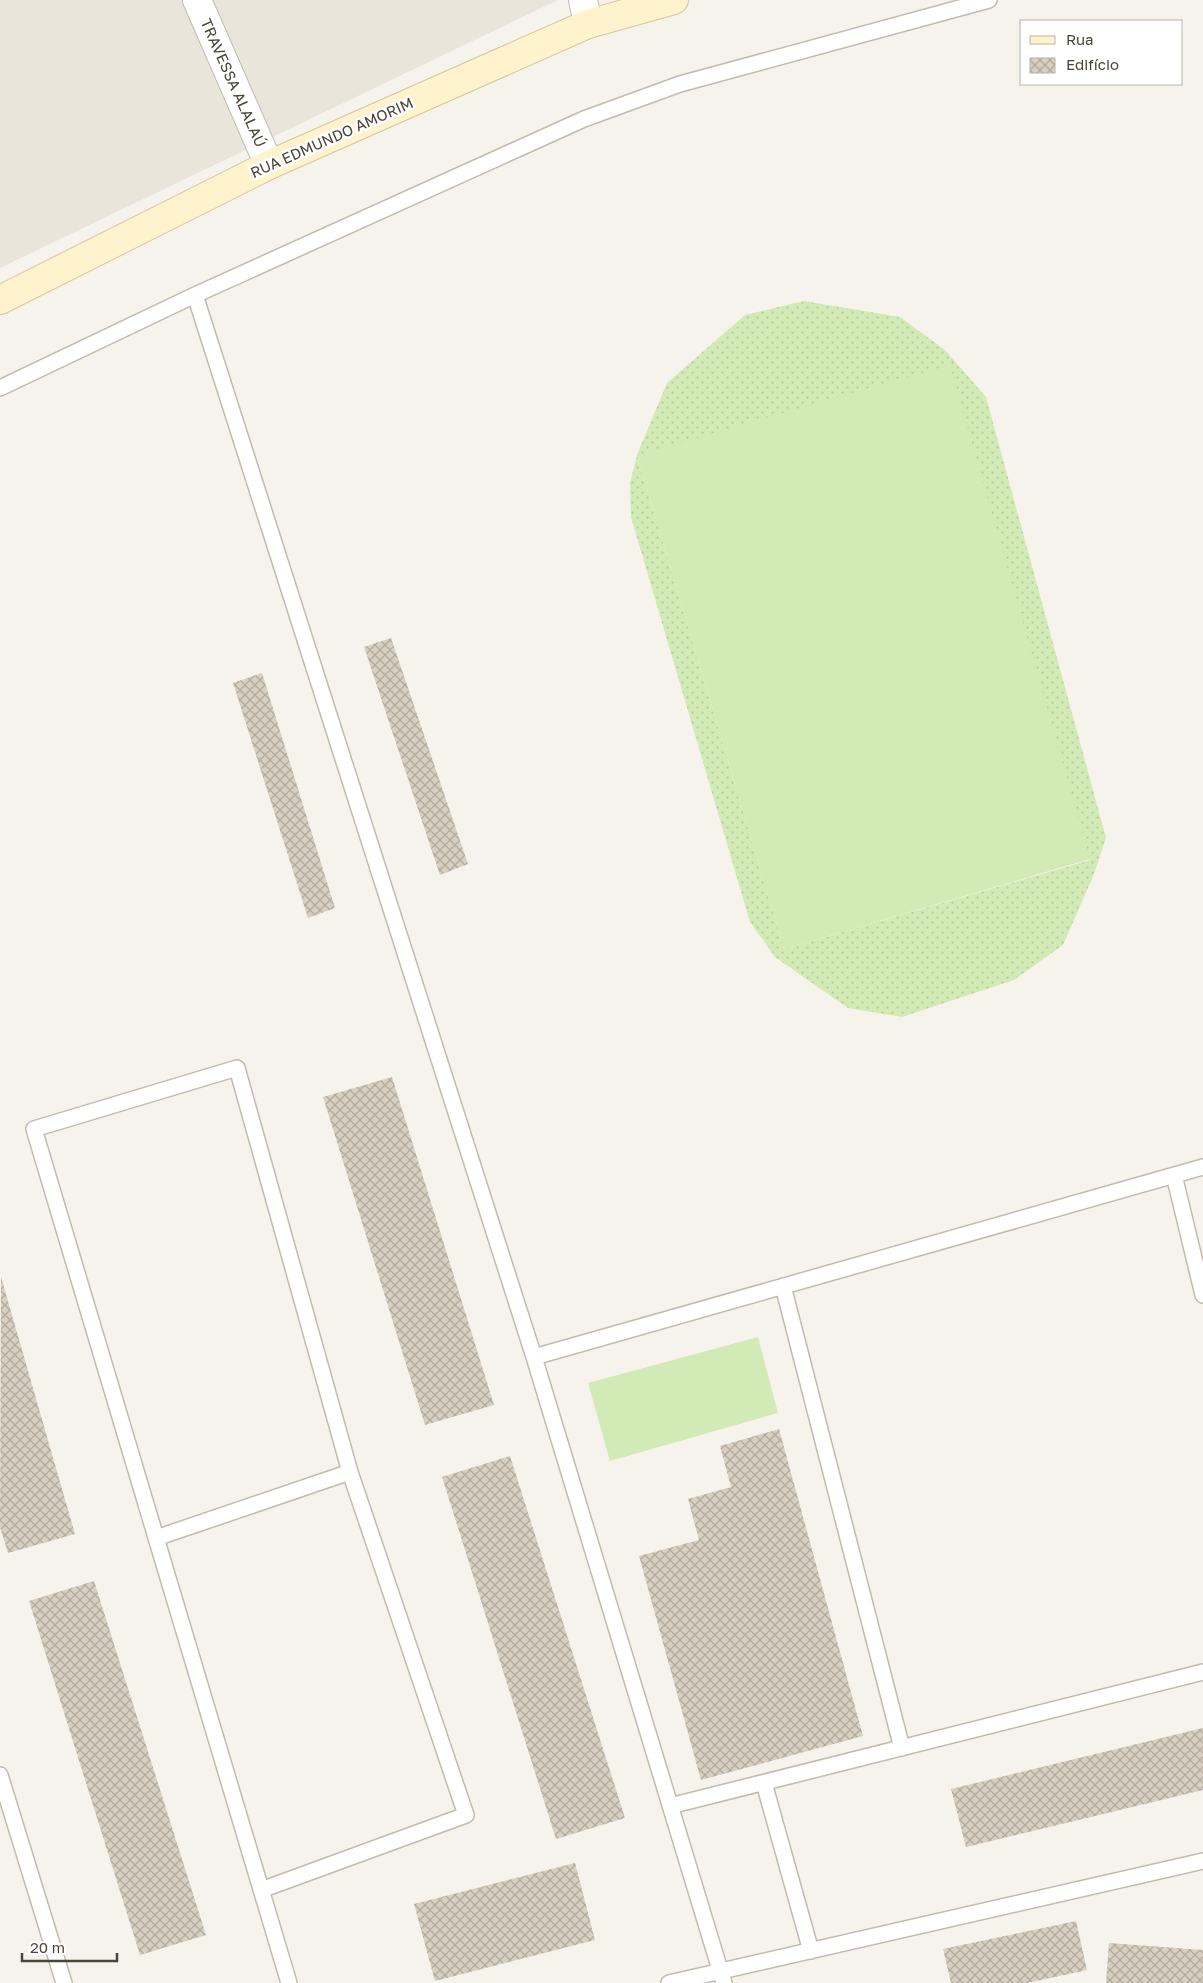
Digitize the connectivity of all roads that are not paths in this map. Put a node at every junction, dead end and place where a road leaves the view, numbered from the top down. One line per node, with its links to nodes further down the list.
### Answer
1 (197, 0): 5 (street, TRAVESSA ALALAÚ)
2 (674, 0): 4 (street, RUA EDMUNDO AMORIM)
3 (989, 0): 6 (lane)
4 (586, 12): 5 (street, RUA EDMUNDO AMORIM)
5 (269, 165): 7 (street, RUA EDMUNDO AMORIM)
6 (195, 295): 8 (lane); 13 (lane)
7 (0, 300)
8 (0, 388)
9 (1203, 1167): 10 (lane)
10 (1174, 1175): 11 (lane); 12 (lane)
11 (783, 1286): 13 (lane); 17 (lane)
12 (1203, 1295)
13 (534, 1357): 20 (lane)
14 (350, 1472): 15 (lane); 15 (lane); 22 (lane)
15 (156, 1538): 22 (lane)
16 (1203, 1672): 17 (lane)
17 (902, 1748): 19 (lane)
18 (0, 1775): 25 (lane)
19 (764, 1783): 20 (lane); 23 (lane)
20 (670, 1806): 24 (lane)
21 (1203, 1861): 23 (lane)
22 (261, 1890): 26 (lane)
23 (811, 1951): 24 (lane)
24 (722, 1977): 27 (lane)
25 (64, 1983)
26 (289, 1983)
27 (669, 1983)

